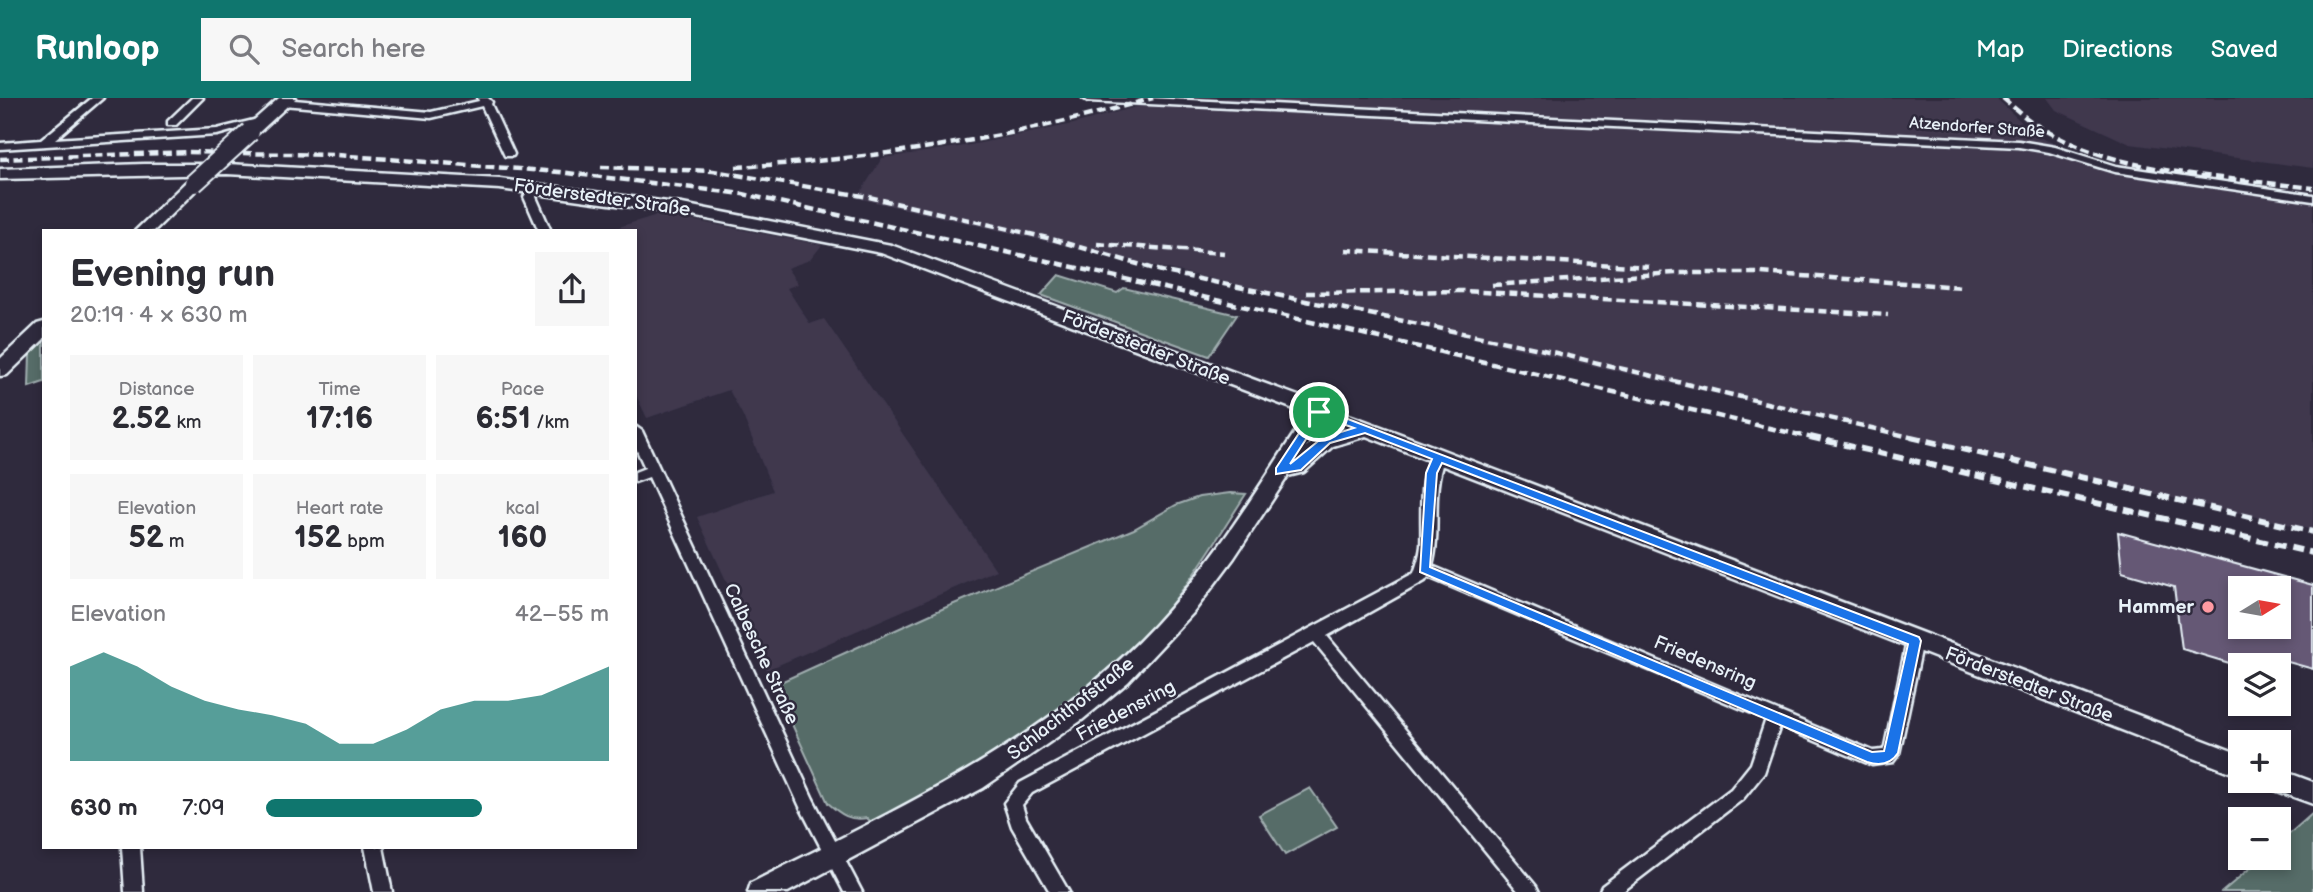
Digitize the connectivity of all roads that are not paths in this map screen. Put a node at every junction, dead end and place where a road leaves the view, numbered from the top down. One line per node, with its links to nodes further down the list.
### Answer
1 (98, 98): 8 (street)
2 (198, 98): 6 (street)
3 (1088, 98): 13 (street, Atzendorfer Straße)
4 (286, 100): 5 (street); 7 (main road)
5 (485, 100): 10 (street)
6 (172, 123)
7 (256, 126): 8 (street); 14 (main road, bridge)
8 (44, 143): 9 (street)
9 (0, 146)
10 (509, 154)
11 (0, 174): 12 (main road, Förderstedter Straße)
12 (535, 187): 15 (street); 18 (main road, Förderstedter Straße)
13 (2313, 198)
14 (146, 229)
15 (544, 229)
16 (42, 330): 17 (main road)
17 (0, 370)
18 (1319, 412): 19 (main road, Förderstedter Straße); 23 (main road, Schlachthofstraße)
19 (1366, 429): 21 (main road, Förderstedter Straße); 23 (main road, Schlachthofstraße)
20 (637, 435): 22 (street, Calbesche Straße)
21 (1438, 457): 25 (street); 27 (main road, Förderstedter Straße)
22 (653, 471): 24 (street); 34 (street, Calbesche Straße)
23 (1280, 471): 34 (main road, Schlachthofstraße)
24 (637, 476)
25 (1424, 569): 26 (street, Friedensring); 28 (street, Friedensring)
26 (1316, 634): 39 (street, Friedensring); 40 (street)
27 (1915, 641): 28 (street, Friedensring); 29 (main road, Förderstedter Straße)
28 (1775, 716): 41 (street)
29 (2228, 760)
30 (2291, 785): 31 (main road)
31 (2313, 793)
32 (131, 849): 35 (street)
33 (374, 849): 36 (street)
34 (834, 855): 37 (main road, Schlachthofstraße); 38 (street, Calbesche Straße)
35 (134, 892)
36 (383, 892)
37 (761, 892)
38 (853, 892)
39 (1060, 892)
40 (1530, 892)
41 (1608, 892)

